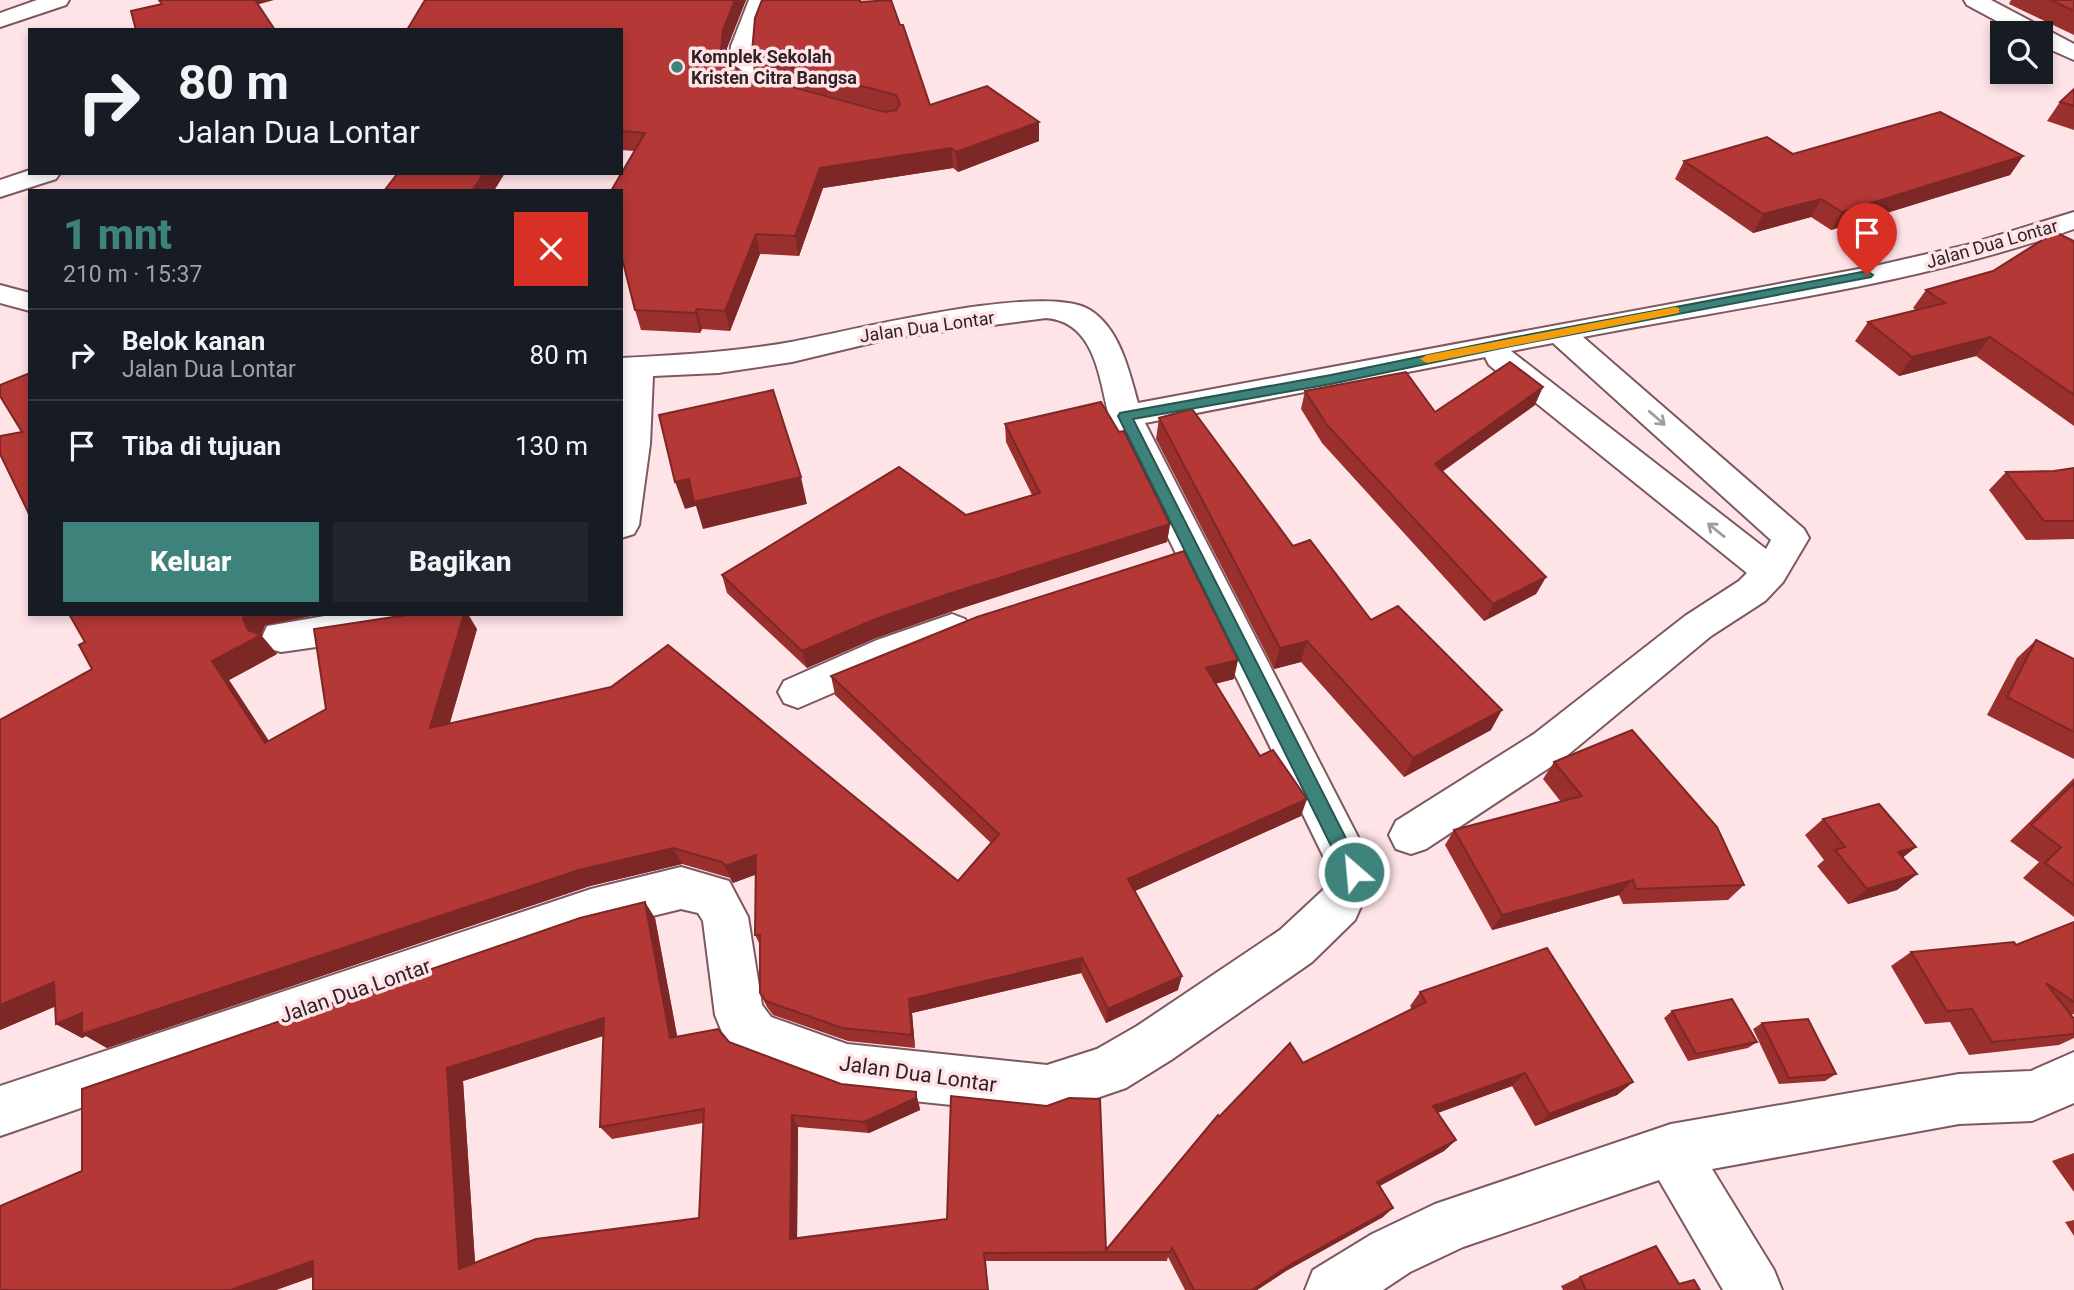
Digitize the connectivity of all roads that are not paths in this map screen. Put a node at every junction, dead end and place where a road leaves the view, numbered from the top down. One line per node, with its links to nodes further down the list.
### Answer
1 (58, 0): 4 (street)
2 (760, 0): 8 (street)
3 (1975, 0): 5 (street)
4 (7, 11)
5 (2013, 21)
6 (2053, 42): 7 (street)
7 (2074, 53)
8 (810, 100)
9 (41, 175): 10 (street)
10 (0, 189)
11 (2074, 220): 14 (street, Jalan Dua Lontar)
12 (0, 294): 13 (street)
13 (28, 301)
14 (1560, 332): 15 (street, Jalan Dua Lontar); 17 (street)
15 (1486, 347): 18 (street); 19 (street, Jalan Dua Lontar)
16 (629, 369): 19 (street, Jalan Dua Lontar); 20 (street)
17 (1606, 373): 18 (street); 21 (street, one-way to 21)
18 (1543, 392): 21 (street, one-way to 18)
19 (1125, 416): 28 (street, Jalan Dua Lontar)
20 (623, 512)
21 (1770, 572): 26 (street)
22 (428, 616): 24 (street)
23 (989, 616): 25 (street)
24 (281, 637)
25 (798, 692)
26 (1411, 835)
27 (2074, 1077): 29 (street)
28 (0, 1111)
29 (1671, 1150): 30 (street); 31 (street)
30 (1333, 1290)
31 (1754, 1290)

